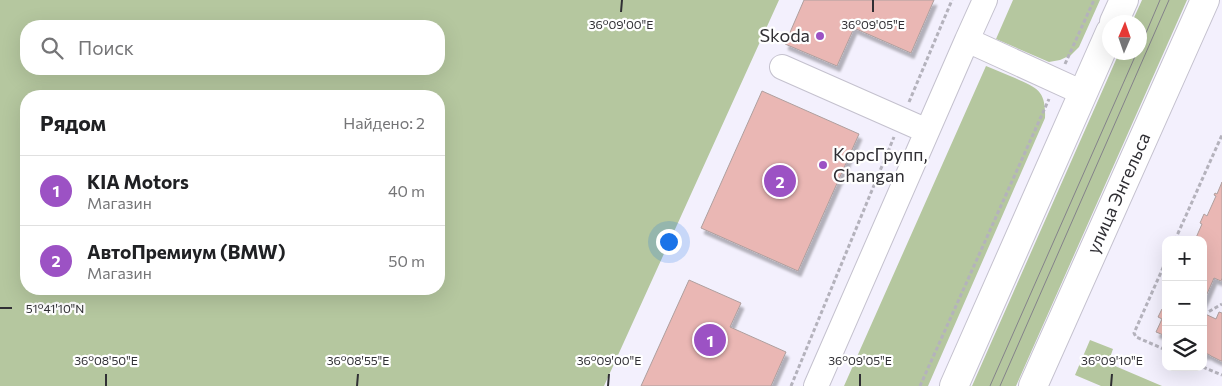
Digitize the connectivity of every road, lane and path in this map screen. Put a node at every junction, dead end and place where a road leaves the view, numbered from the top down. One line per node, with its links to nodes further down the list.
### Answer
1 (952, 0): 12 (path)
2 (985, 0): 7 (lane)
3 (1094, 0): 10 (path)
4 (1124, 0): 6 (main road)
5 (1205, 0): 26 (main road, улица Энгельса)
6 (1117, 15)
7 (967, 40): 10 (lane); 13 (lane)
8 (1102, 50): 11 (main road)
9 (782, 67): 12 (lane)
10 (1055, 80): 11 (lane); 24 (path)
11 (1083, 93): 25 (main road)
12 (902, 120): 13 (lane); 22 (path)
13 (927, 131): 23 (lane)
14 (1222, 135): 15 (path)
15 (1177, 236)
16 (1162, 271): 19 (path)
17 (1222, 304): 18 (path)
18 (1207, 312)
19 (1162, 348)
20 (1207, 368): 21 (path)
21 (1222, 375)
22 (791, 386)
23 (816, 386)
24 (920, 386)
25 (954, 386)
26 (1034, 386)

